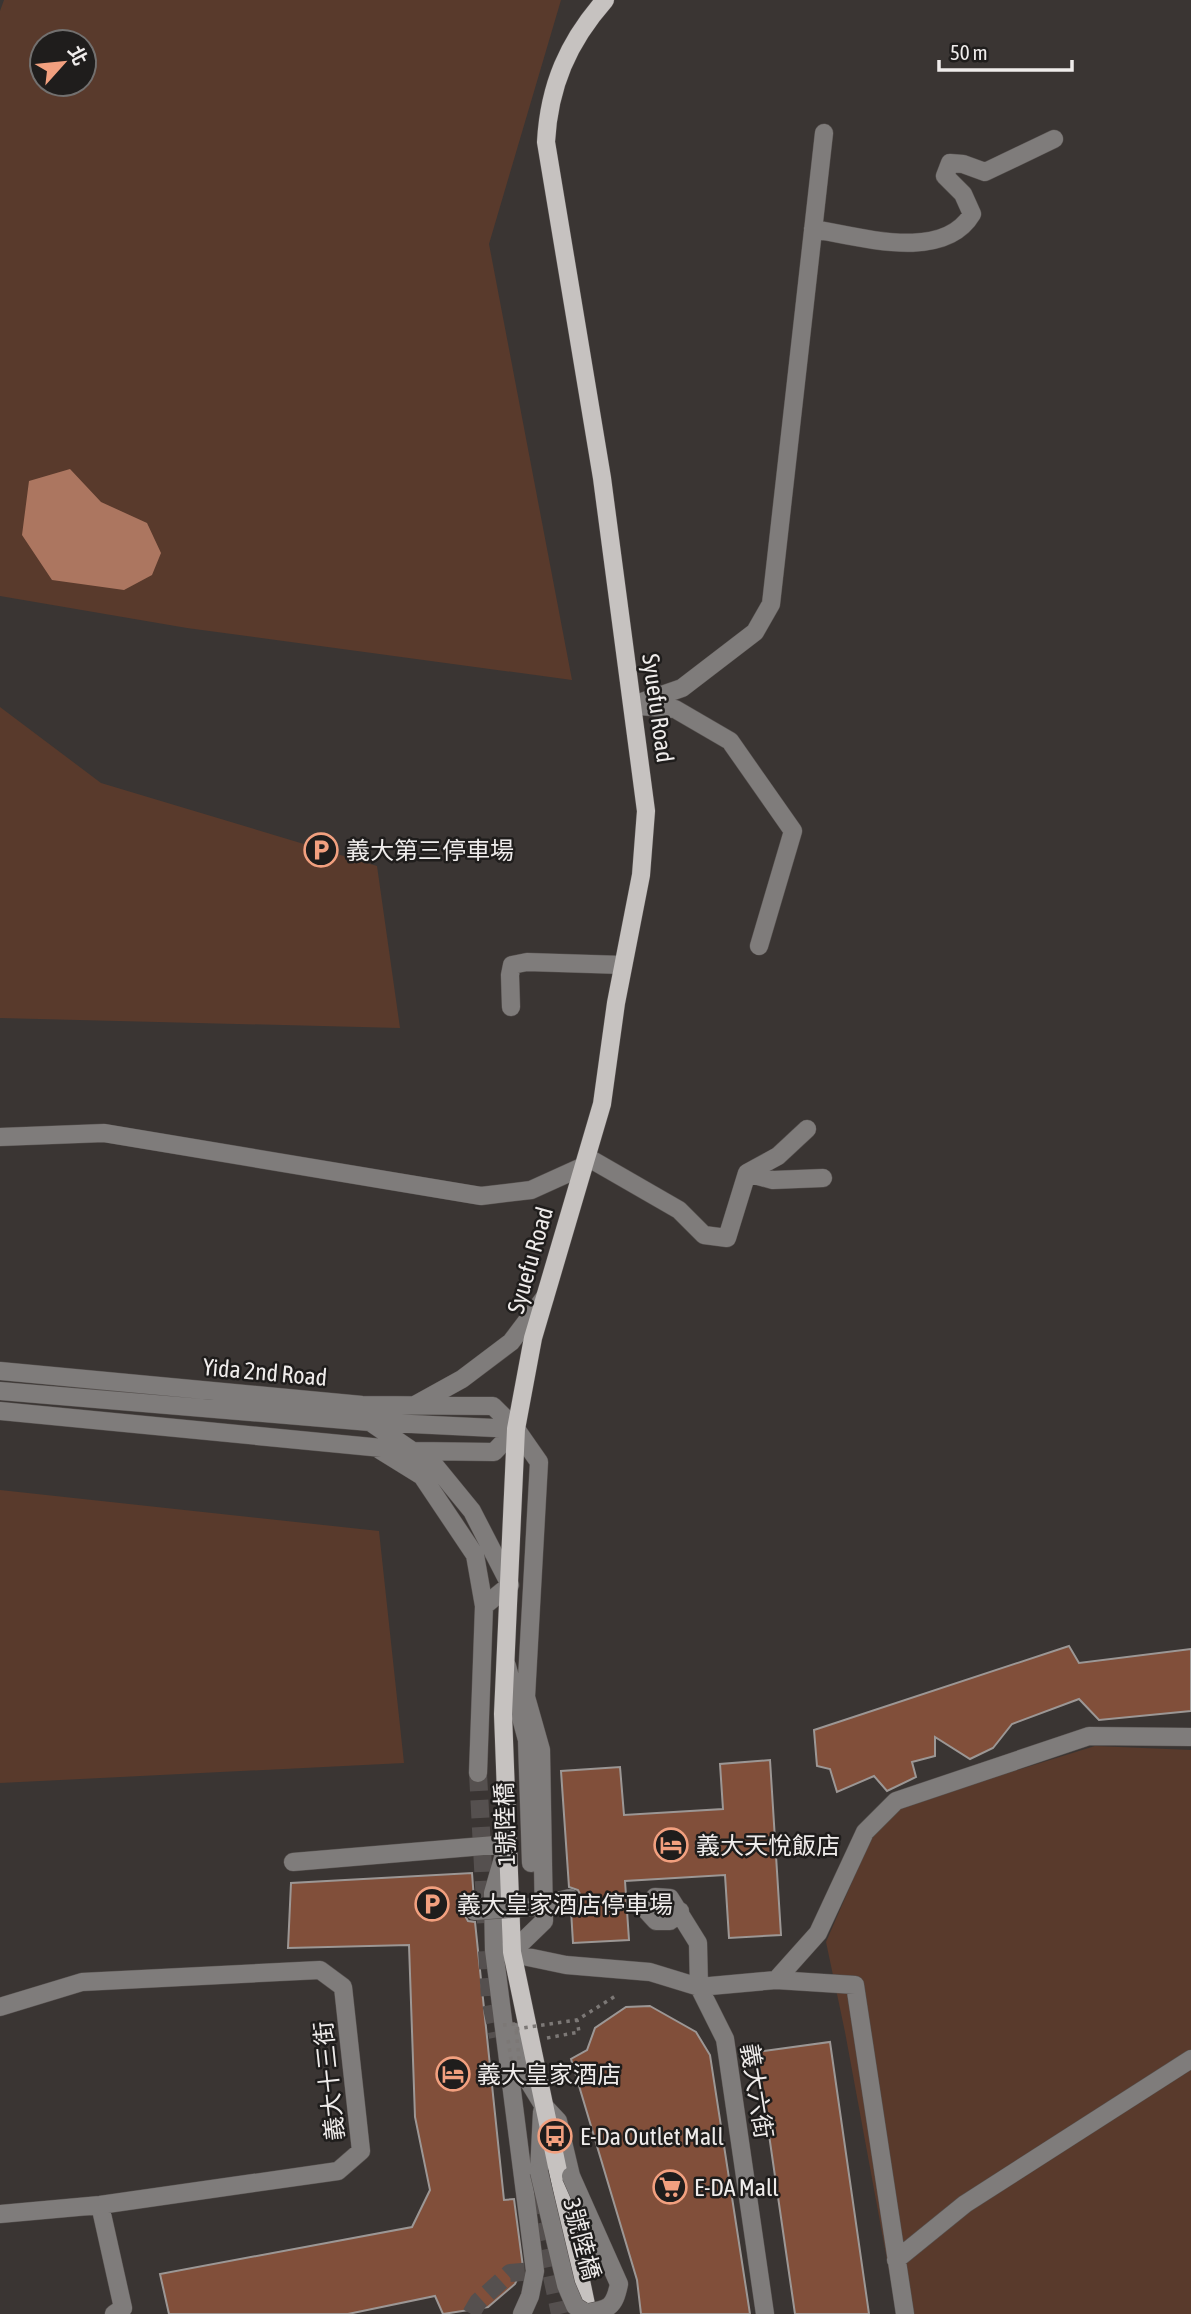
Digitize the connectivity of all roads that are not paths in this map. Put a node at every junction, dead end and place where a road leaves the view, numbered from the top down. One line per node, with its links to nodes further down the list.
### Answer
1 (605, 0): 5 (main road, Syuefu Road)
2 (824, 132): 4 (street)
3 (1054, 138): 4 (street)
4 (813, 229): 5 (street)
5 (633, 705): 6 (street); 7 (main road, Syuefu Road)
6 (759, 946)
7 (623, 965): 8 (street); 11 (main road, Syuefu Road)
8 (511, 1007)
9 (807, 1129): 12 (street)
10 (0, 1137): 11 (street)
11 (585, 1161): 12 (street); 14 (main road, Syuefu Road)
12 (747, 1173): 13 (street)
13 (823, 1178)
14 (545, 1297): 17 (street); 20 (main road, Syuefu Road)
15 (0, 1371): 17 (street, Yida 2nd Road)
16 (0, 1391): 19 (street, Yida 2nd Road)
17 (414, 1406): 19 (street); 20 (street, Yida 2nd Road)
18 (0, 1411): 21 (street)
19 (370, 1422): 20 (street, Yida 2nd Road); 22 (street)
20 (516, 1429): 22 (street); 23 (main road, Syuefu Road); 34 (street)
21 (374, 1447): 22 (street); 24 (street)
22 (413, 1451): 23 (street)
23 (510, 1585): 24 (street); 25 (main road, Syuefu Road)
24 (484, 1606): 27 (street)
25 (506, 1662): 28 (main road, Syuefu Road); 31 (street, 1號陸橋)
26 (1191, 1737): 35 (street)
27 (478, 1773)
28 (507, 1844): 29 (street); 34 (main road, Syuefu Road)
29 (293, 1861)
30 (570, 1898): 31 (street, bridge)
31 (533, 1907): 32 (street, bridge)
32 (474, 1910)
33 (680, 1911): 36 (street)
34 (503, 1951): 36 (street); 39 (main road, Syuefu Road); 45 (street)
35 (776, 1980): 36 (street); 43 (street)
36 (699, 1987): 47 (street, 義大六街)
37 (0, 2007): 41 (street, 義大十三街)
38 (1191, 2059): 43 (street)
39 (543, 2105): 40 (street); 40 (street)
40 (556, 2173): 40 (street, 3號陸橋, bridge); 46 (main road)
41 (100, 2205): 42 (street, 義大十三街); 44 (street)
42 (0, 2214)
43 (896, 2260): 48 (street)
44 (114, 2314)
45 (522, 2314)
46 (588, 2314)
47 (765, 2314)
48 (905, 2314)

